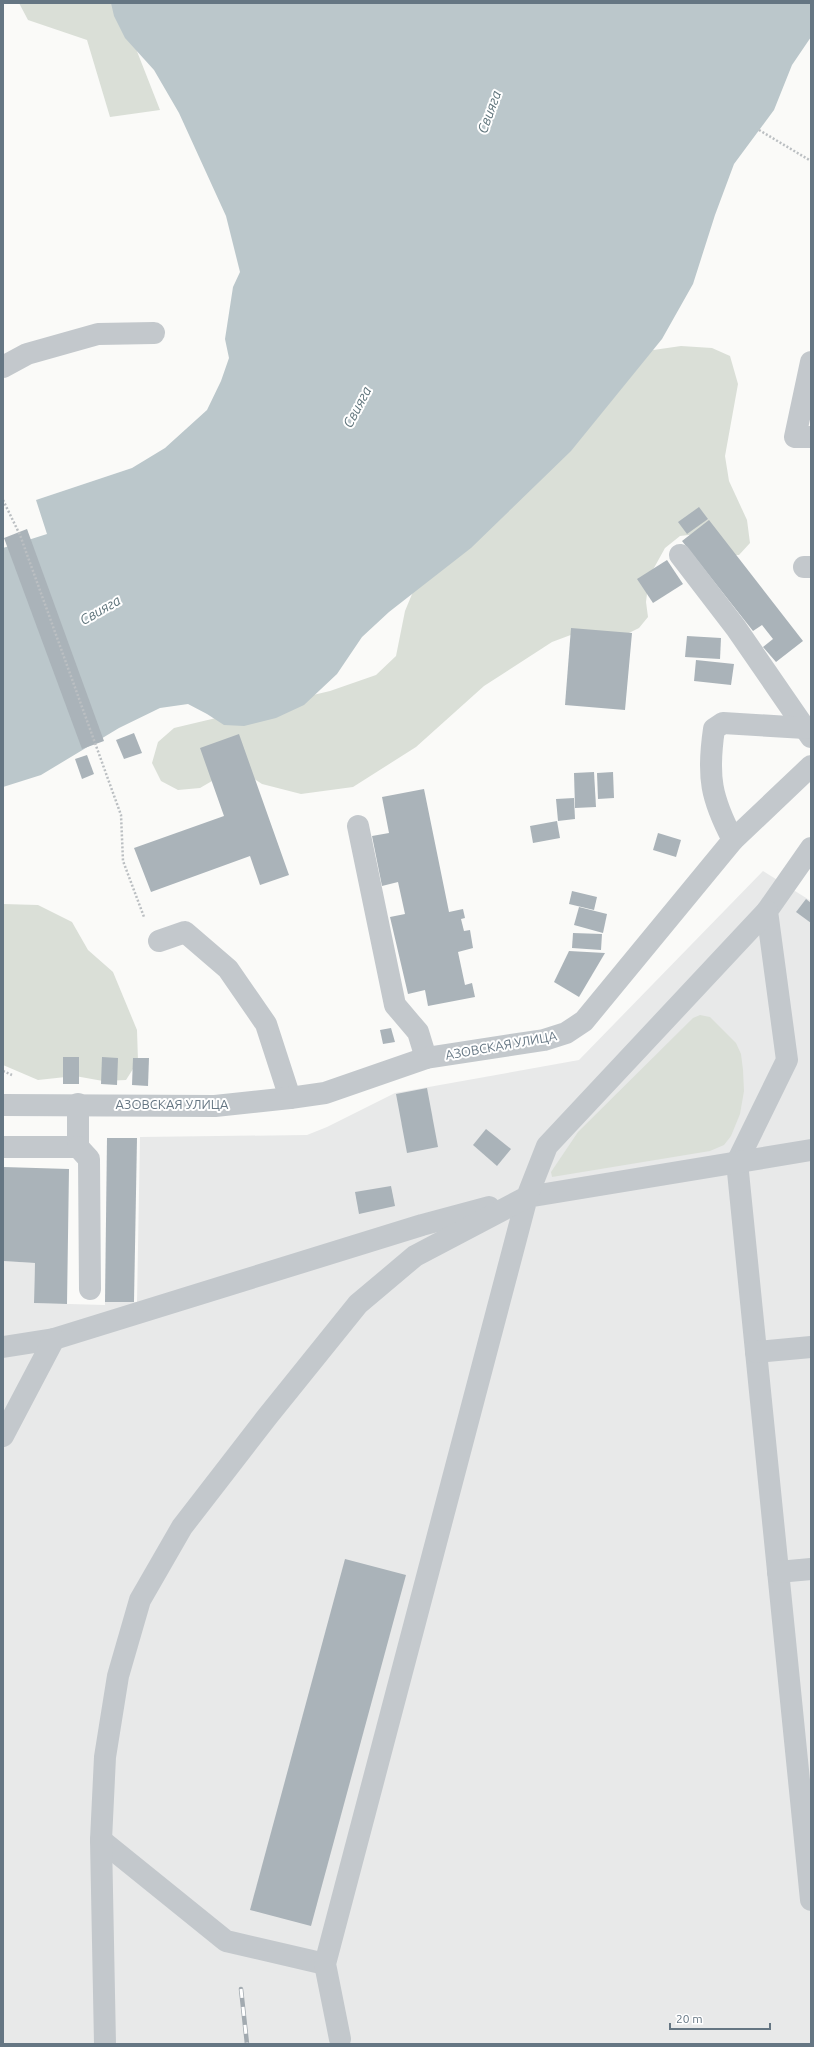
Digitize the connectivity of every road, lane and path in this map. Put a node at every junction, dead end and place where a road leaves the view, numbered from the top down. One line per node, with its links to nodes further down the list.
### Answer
1 (759, 130): 2 (path)
2 (811, 162)
3 (154, 333): 5 (street)
4 (811, 362): 6 (street)
5 (3, 367)
6 (811, 436)
7 (3, 500): 15 (path)
8 (680, 555): 9 (street)
9 (808, 732): 12 (street)
10 (811, 766): 12 (street, АЗОВСКАЯ УЛИЦА)
11 (358, 826): 16 (street)
12 (733, 840): 16 (street, АЗОВСКАЯ УЛИЦА)
13 (811, 848): 14 (street)
14 (767, 911): 23 (street); 24 (street)
15 (159, 941): 17 (street)
16 (426, 1058): 17 (street, АЗОВСКАЯ УЛИЦА)
17 (290, 1098): 18 (street, АЗОВСКАЯ УЛИЦА)
18 (78, 1104): 19 (street, АЗОВСКАЯ УЛИЦА); 21 (street)
19 (3, 1105)
20 (3, 1147): 21 (street)
21 (78, 1147): 25 (street)
22 (811, 1150): 23 (street)
23 (737, 1162): 24 (street); 29 (street)
24 (527, 1197): 26 (street); 34 (street); 36 (street)
25 (90, 1289)
26 (54, 1339): 27 (street); 30 (street)
27 (3, 1347)
28 (811, 1347): 29 (street)
29 (756, 1352): 32 (street)
30 (3, 1436)
31 (811, 1569): 32 (street)
32 (778, 1572): 33 (street)
33 (807, 1816): 35 (street)
34 (101, 1840): 36 (street); 38 (street)
35 (811, 1900)
36 (325, 1964): 37 (street)
37 (340, 2039)
38 (106, 2044)

